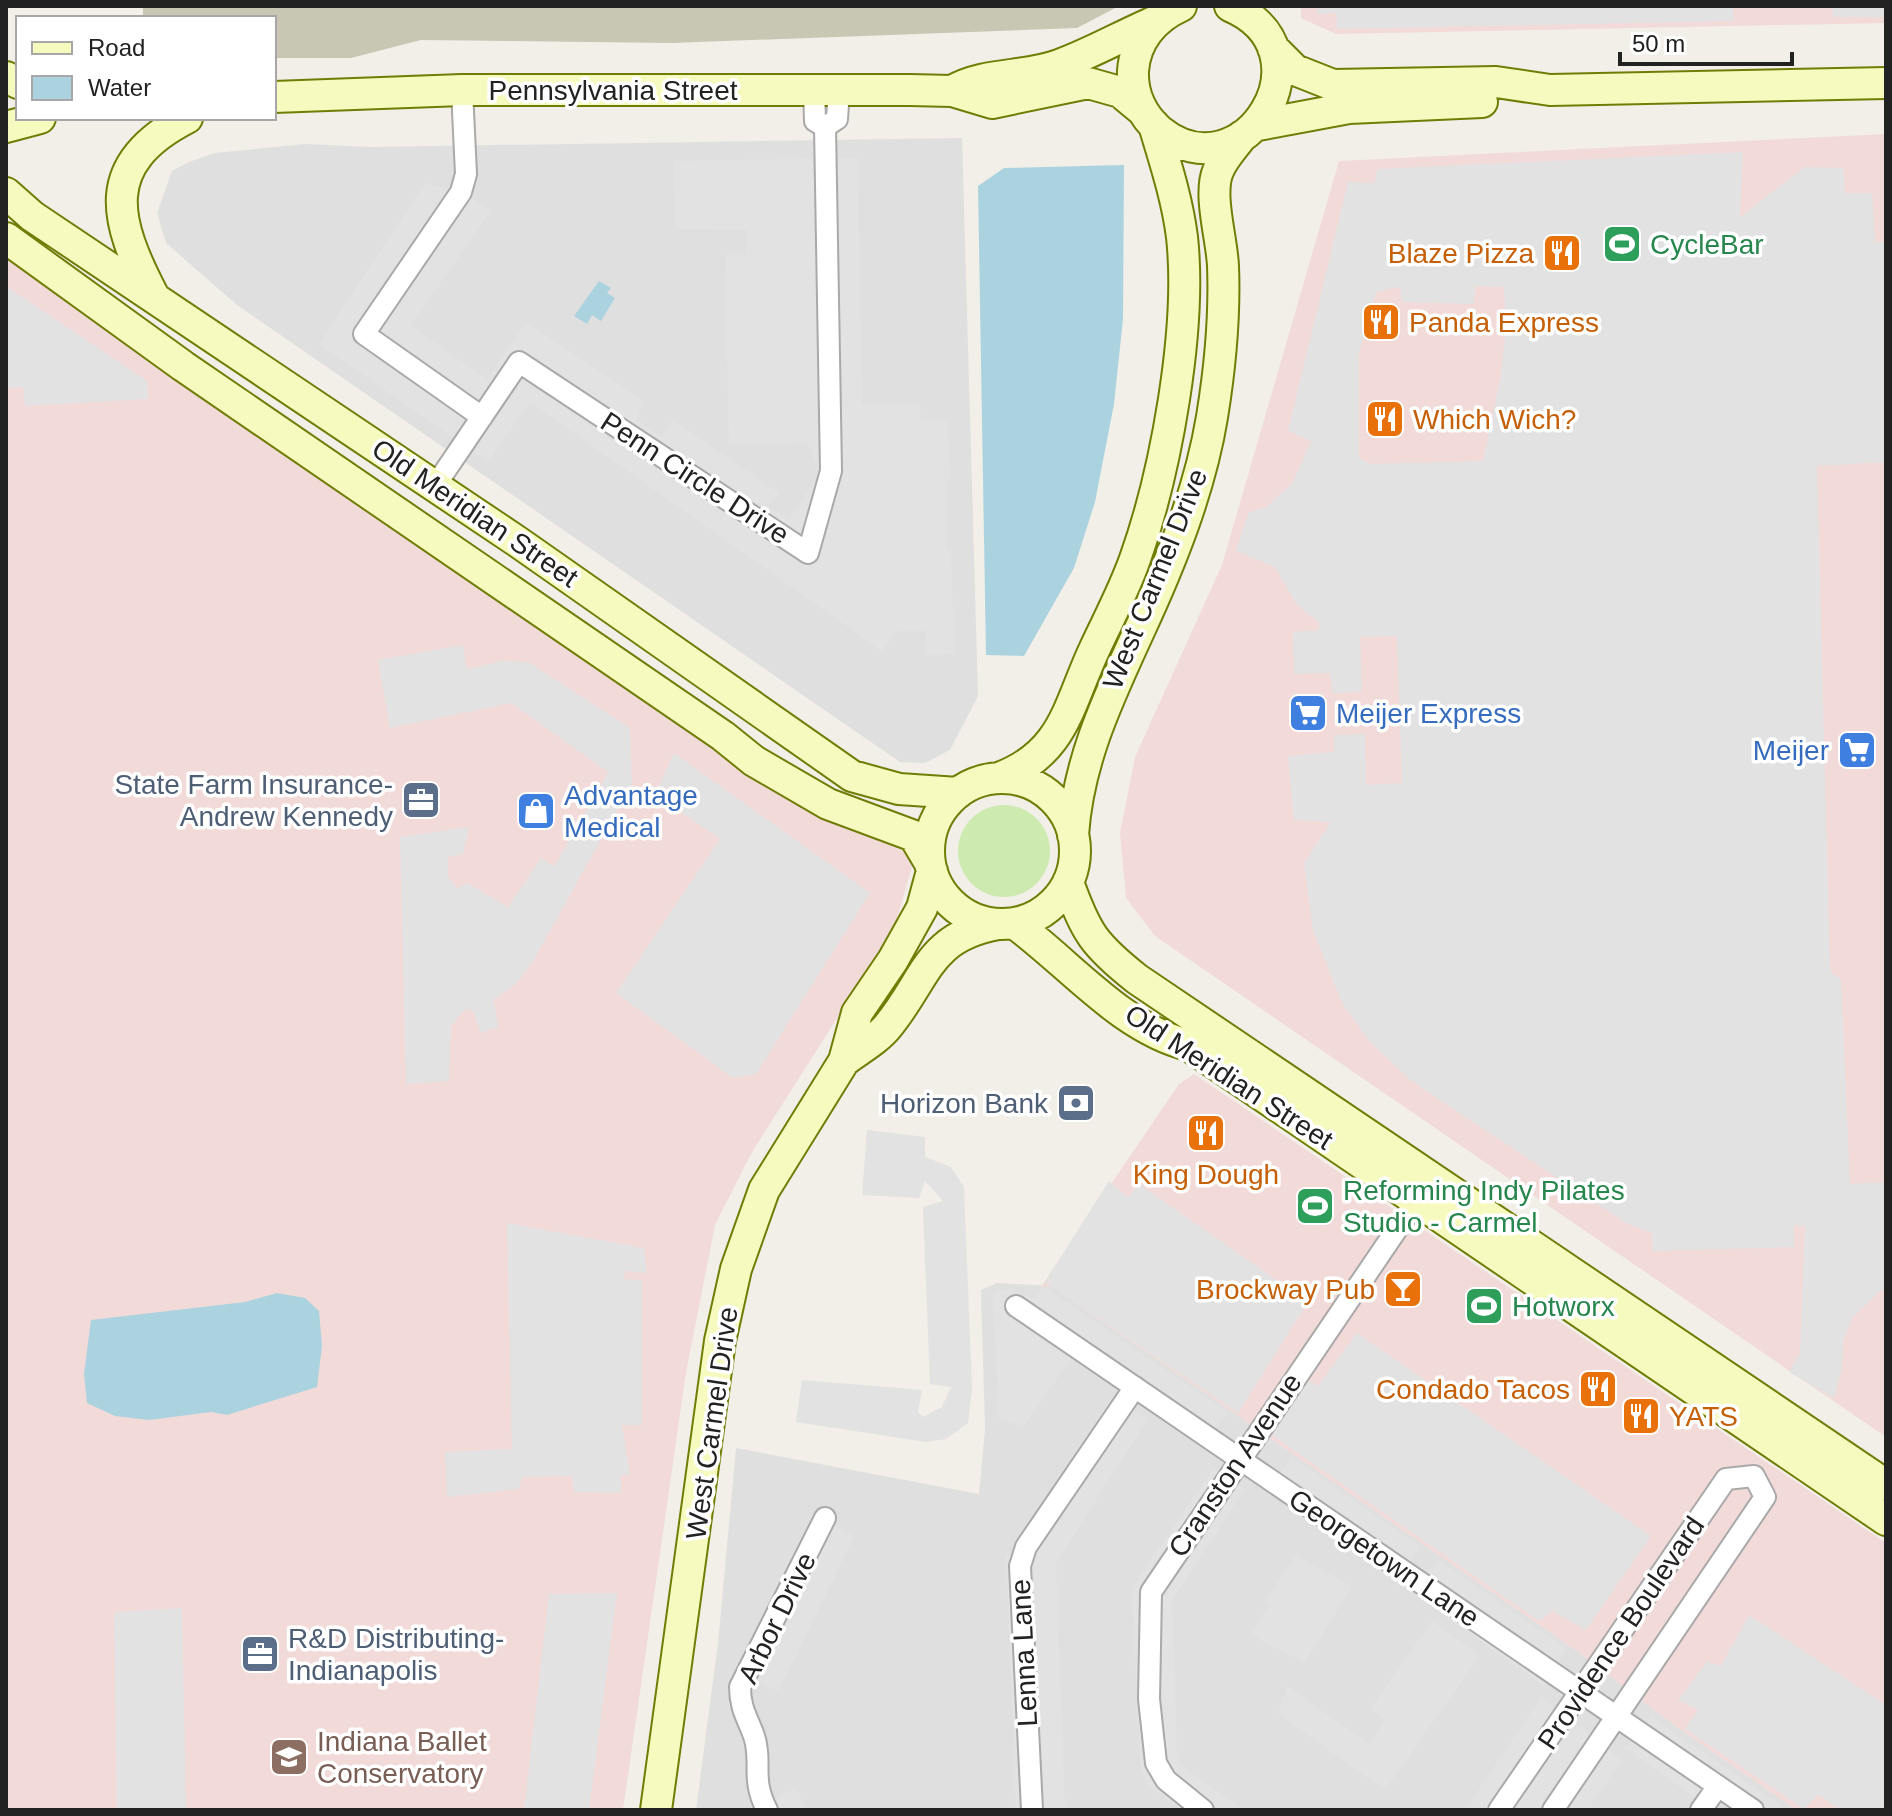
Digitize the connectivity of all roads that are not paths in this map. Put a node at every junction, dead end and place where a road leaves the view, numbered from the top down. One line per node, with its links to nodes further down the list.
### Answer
1 (1243, 11): 3 (main road)
2 (1167, 12): 8 (main road, Pennsylvania Street); 10 (main road, West Carmel Drive)
3 (1273, 48): 7 (main road); 14 (main road, West Carmel Drive)
4 (1886, 83): 7 (main road)
5 (462, 90): 6 (main road, Pennsylvania Street); 9 (main road, Pennsylvania Street); 18 (street)
6 (827, 90): 8 (main road, Pennsylvania Street); 18 (street, Penn Circle Drive)
7 (1550, 90): 14 (main road)
8 (952, 91): 10 (main road, Pennsylvania Street)
9 (276, 97)
10 (1149, 118): 14 (main road, Pennsylvania Street); 20 (main road, West Carmel Drive)
11 (32, 120): 13 (main road)
12 (183, 120): 17 (main road)
13 (6, 127)
14 (1250, 130): 22 (main road, West Carmel Drive)
15 (6, 193): 17 (main road, Old Meridian Street)
16 (6, 238): 23 (main road, Old Meridian Street)
17 (154, 296): 19 (main road, Old Meridian Street)
18 (482, 417): 19 (street, Penn Circle Drive)
19 (435, 486): 21 (main road, Old Meridian Street)
20 (999, 778): 21 (main road); 22 (main road)
21 (958, 793): 23 (main road)
22 (1073, 835): 24 (main road)
23 (931, 867): 25 (main road); 26 (main road, West Carmel Drive)
24 (1068, 882): 25 (main road); 33 (main road, Old Meridian Street)
25 (1006, 924): 26 (main road, West Carmel Drive); 27 (main road, Old Meridian Street)
26 (844, 1061): 39 (main road, West Carmel Drive)
27 (1416, 1201): 30 (main road, Old Meridian Street); 31 (street, Cranston Avenue)
28 (1016, 1306): 29 (street, Georgetown Lane)
29 (1135, 1387): 31 (street, Georgetown Lane); 41 (street, Lenna Lane)
30 (1774, 1444): 32 (street); 35 (main road, Old Meridian Street)
31 (1240, 1458): 36 (street, Georgetown Lane); 42 (street, Cranston Avenue)
32 (1754, 1476): 36 (street, Providence Boulevard); 37 (street, Providence Boulevard)
33 (1886, 1485)
34 (825, 1518): 40 (street, Arbor Drive)
35 (1886, 1520)
36 (1581, 1694): 37 (street, Georgetown Lane); 43 (street, Providence Boulevard)
37 (1617, 1718): 38 (street, Georgetown Lane); 44 (street, Providence Boulevard)
38 (1718, 1786): 45 (street); 46 (street, Georgetown Lane)
39 (656, 1810)
40 (767, 1810)
41 (1032, 1810)
42 (1203, 1810)
43 (1499, 1810)
44 (1553, 1810)
45 (1701, 1810)
46 (1753, 1810)

